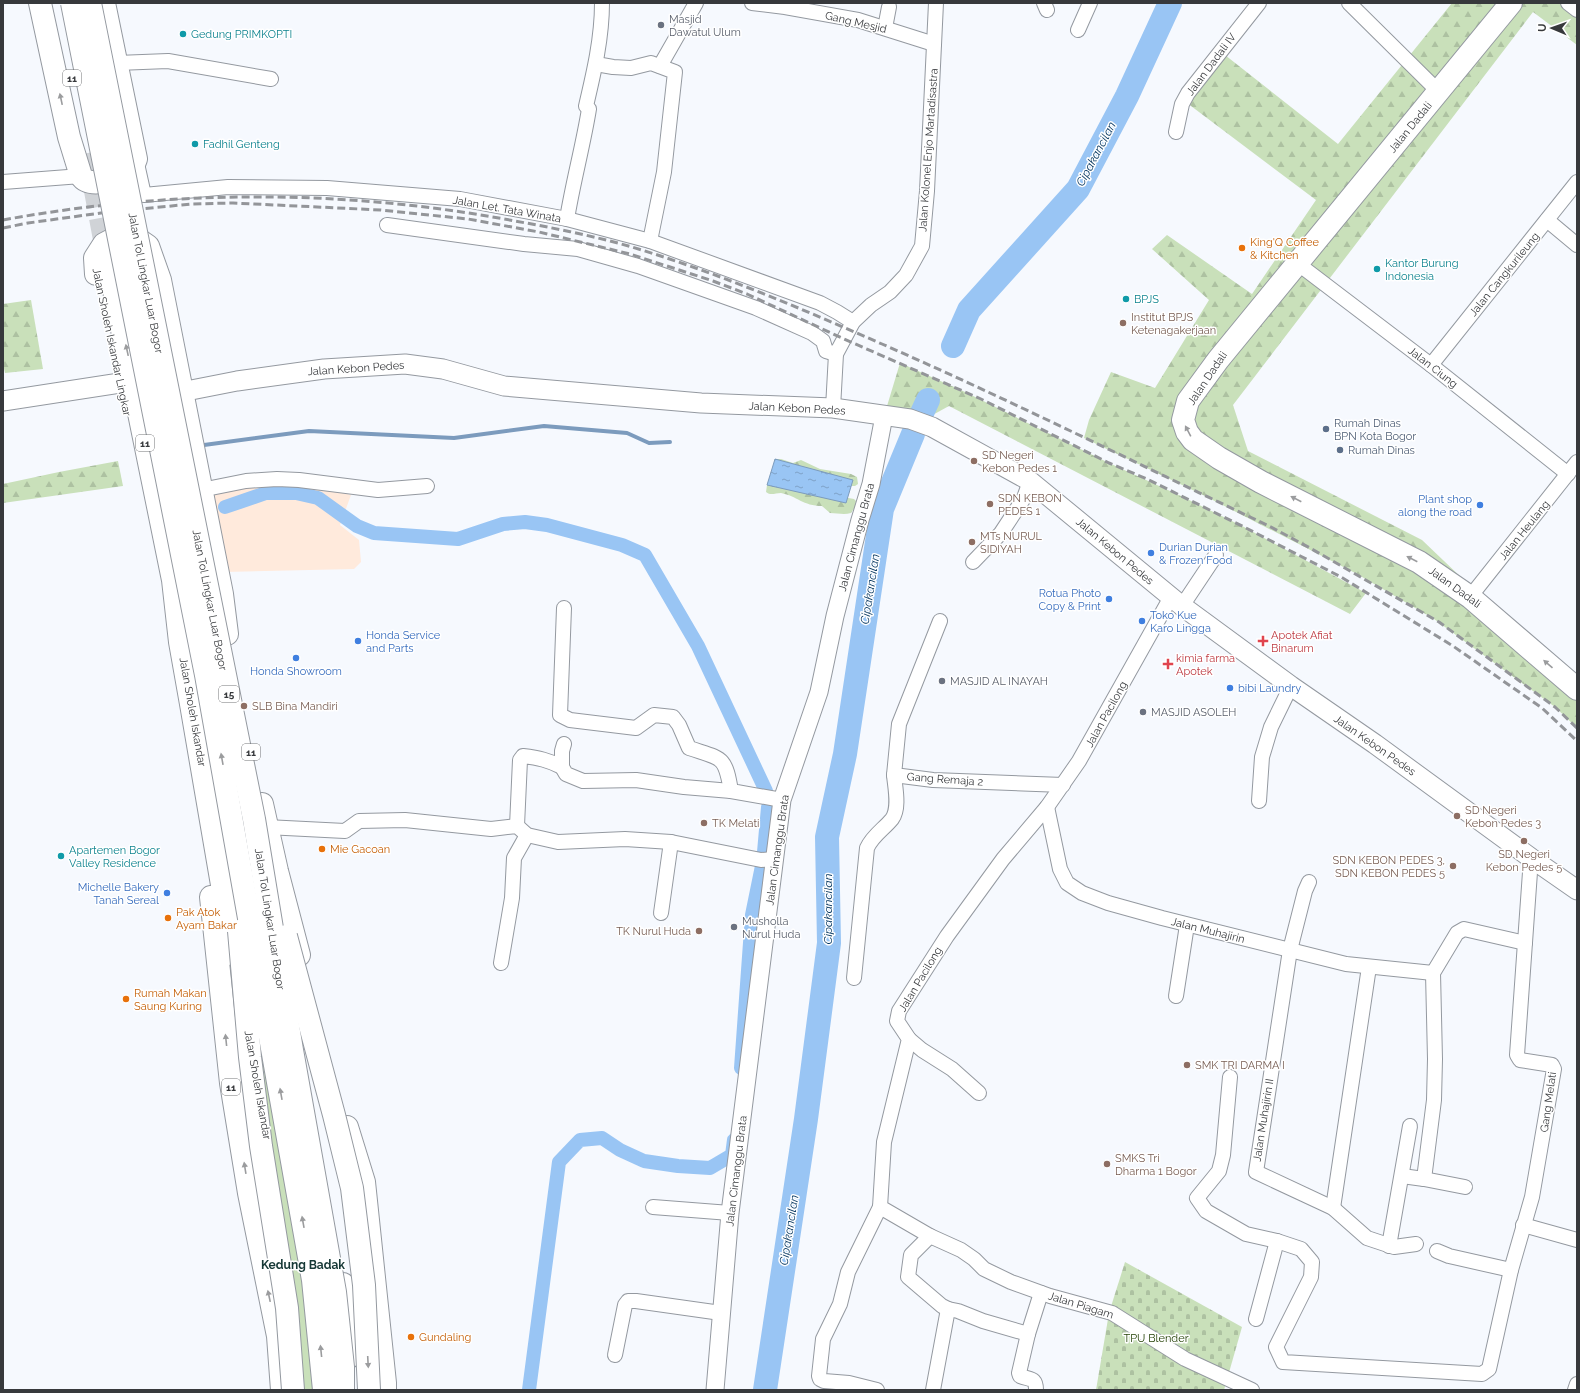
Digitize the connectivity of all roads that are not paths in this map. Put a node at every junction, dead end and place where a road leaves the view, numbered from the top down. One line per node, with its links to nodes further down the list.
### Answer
1 (40, 3): 28 (main road, one-way to 1)
2 (56, 3): 26 (main road, 11)
3 (72, 3): 66 (main road, Jalan Tol Lingkar Luar Bogor / 15, one-way to 3, bridge)
4 (91, 3): 27 (main road); 71 (main road, Jalan Tol Lingkar Luar Bogor / 15, bridge)
5 (104, 3): 20 (main road)
6 (602, 3): 21 (street)
7 (696, 3): 22 (street)
8 (752, 3): 17 (street, Gang Mesjid)
9 (936, 3): 19 (street, Jalan Kolonel Enjo Martadisastra)
10 (1090, 3): 18 (street)
11 (1259, 3): 25 (street, Jalan Dadali IV)
12 (1349, 3): 24 (street)
13 (1511, 3): 24 (main road, Jalan Dadali)
14 (1568, 3): 16 (street)
15 (890, 7): 17 (street)
16 (1577, 10)
17 (885, 28): 19 (street, Gang Mesjid)
18 (1078, 30)
19 (934, 44): 39 (street, Jalan Kolonel Enjo Martadisastra)
20 (118, 63): 23 (street); 27 (main road)
21 (596, 64): 22 (street); 31 (street)
22 (660, 66): 34 (street)
23 (271, 80)
24 (1439, 92): 38 (main road, Jalan Dadali)
25 (1176, 132)
26 (88, 153)
27 (129, 155): 28 (main road); 31 (street, Jalan Let. Tata Winata)
28 (81, 176): 29 (street)
29 (3, 182)
30 (1577, 182): 32 (street, Jalan Cangkurileung)
31 (567, 219): 34 (street, Jalan Let. Tata Winata)
32 (1547, 220): 35 (street); 41 (street, Jalan Cangkurileung)
33 (387, 226): 40 (street)
34 (650, 240): 39 (street, Jalan Let. Tata Winata)
35 (1577, 245)
36 (143, 256): 43 (main road)
37 (108, 261): 42 (main road, one-way to 37)
38 (1297, 263): 41 (street, Jalan Ciung); 54 (main road, Jalan Dadali, one-way to 38)
39 (853, 322): 40 (street, Jalan Kolonel Enjo Martadisastra)
40 (836, 354): 45 (street, Jalan Kolonel Enjo Martadisastra)
41 (1431, 365): 48 (street, Jalan Ciung)
42 (127, 396): 43 (main road, Jalan Sholeh Iskandar Lingkar); 44 (main road); 58 (main road, Jalan Sholeh Iskandar Lingkar)
43 (178, 396): 45 (main road, Jalan Kebon Pedes); 49 (main road, bridge)
44 (3, 401)
45 (833, 408): 46 (main road, Jalan Kebon Pedes)
46 (884, 416): 50 (main road, Jalan Kebon Pedes); 68 (street, Jalan Cimanggu Brata)
47 (1577, 462): 48 (street, Jalan Heulang)
48 (1568, 474): 54 (street, Jalan Heulang)
49 (196, 480): 51 (street); 71 (main road, 11)
50 (1030, 481): 53 (street); 55 (main road, Jalan Kebon Pedes)
51 (427, 486)
52 (1216, 555): 55 (street, Jalan Pacilong)
53 (973, 562)
54 (1470, 597): 60 (main road, Jalan Dadali, one-way to 54)
55 (1177, 602): 59 (main road, Jalan Kebon Pedes); 65 (street, Jalan Pacilong)
56 (564, 608): 67 (street)
57 (940, 621): 63 (street, Gang Remaja 2)
58 (180, 642): 64 (main road, Jalan Sholeh Iskandar / 11)
59 (1291, 686): 69 (street); 74 (main road, Jalan Kebon Pedes)
60 (1577, 689)
61 (564, 744): 62 (street)
62 (562, 767): 67 (street); 72 (street)
63 (894, 775): 65 (street, Gang Remaja 2); 88 (street)
64 (205, 782): 83 (main road, Jalan Sholeh Iskandar); 117 (main road, Jalan Sholeh Iskandar / 11, one-way to 64)
65 (1063, 785): 70 (street, Jalan Pacilong)
66 (227, 786): 118 (main road, bridge); 120 (main road, Jalan Tol Lingkar Luar Bogor / 15, one-way to 66, bridge)
67 (731, 791): 68 (street)
68 (782, 800): 75 (street, Jalan Cimanggu Brata)
69 (1259, 801)
70 (1047, 806): 80 (street, Jalan Muhajirin); 90 (street, Jalan Pacilong)
71 (260, 823): 72 (street); 76 (main road, 11); 121 (main road, Jalan Tol Lingkar Luar Bogor / 15, bridge); 123 (main road, one-way to 123, bridge)
72 (522, 830): 73 (street); 85 (street)
73 (671, 842): 75 (street); 79 (street)
74 (1531, 858): 78 (main road, Jalan Kebon Pedes); 82 (street, Gang Melati)
75 (761, 859): 100 (street, Jalan Cimanggu Brata)
76 (276, 871): 81 (main road); 124 (main road, 11)
77 (1309, 882): 84 (street, Jalan Muhajirin II)
78 (1577, 890)
79 (661, 913)
80 (1187, 925): 84 (street, Jalan Muhajirin); 89 (street)
81 (279, 943): 83 (main road); 122 (main road)
82 (1525, 943): 87 (street); 101 (street, Gang Melati)
83 (235, 950): 119 (main road, Jalan Sholeh Iskandar)
84 (1290, 950): 86 (street, Jalan Muhajirin); 99 (street, Jalan Muhajirin II)
85 (501, 963)
86 (1369, 967): 87 (street, Jalan Muhajirin); 99 (street)
87 (1433, 973): 95 (street)
88 (854, 978)
89 (1176, 996)
90 (909, 1039): 92 (street); 98 (street)
91 (1230, 1077): 104 (street)
92 (979, 1093)
93 (1410, 1126): 94 (street)
94 (1402, 1176): 95 (street); 106 (street)
95 (1424, 1179): 96 (street)
96 (1465, 1187)
97 (653, 1207): 100 (street)
98 (880, 1207): 102 (street); 116 (street)
99 (1333, 1208): 106 (street)
100 (730, 1213): 111 (street, Jalan Cimanggu Brata)
101 (1523, 1225): 103 (street); 108 (street, Gang Melati)
102 (930, 1236): 109 (street, Jalan Piagam); 110 (street)
103 (1577, 1240)
104 (1277, 1241): 108 (street, Gang Melati); 112 (street)
105 (1416, 1244): 106 (street)
106 (1389, 1246)
107 (1437, 1251): 108 (street)
108 (1511, 1270)
109 (1041, 1293): 113 (street); 129 (street, Jalan Piagam)
110 (948, 1309): 113 (street); 127 (street)
111 (721, 1313): 114 (street); 125 (street, Jalan Cimanggu Brata)
112 (1256, 1319)
113 (1028, 1334): 128 (street)
114 (615, 1355)
115 (1577, 1384): 130 (street)
116 (836, 1386): 126 (street)
117 (282, 1390)
118 (293, 1390)
119 (300, 1390)
120 (324, 1390)
121 (344, 1390)
122 (349, 1390)
123 (369, 1390)
124 (385, 1390)
125 (715, 1390)
126 (877, 1390)
127 (933, 1390)
128 (1036, 1390)
129 (1252, 1390)
130 (1575, 1390)

